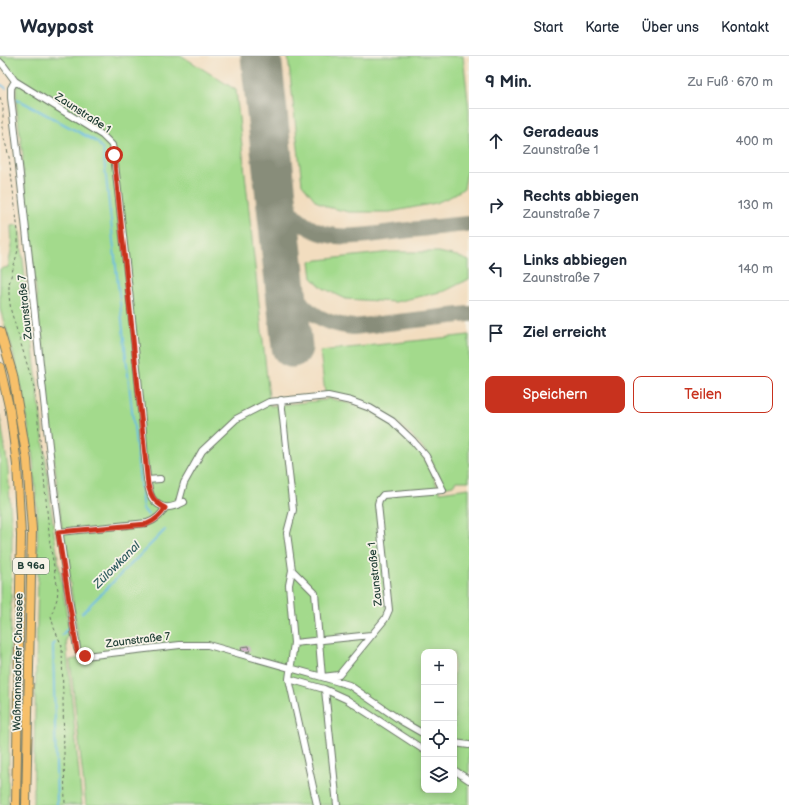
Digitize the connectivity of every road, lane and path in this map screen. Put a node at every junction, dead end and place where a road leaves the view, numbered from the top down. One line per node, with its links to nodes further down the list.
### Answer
1 (0, 62): 2 (lane, Zaunstraße 1)
2 (15, 81): 8 (lane, Zaunstraße 1); 10 (lane, Zaunstraße 7)
3 (0, 97): 28 (path)
4 (0, 331): 27 (main road, Waßmannsdorfer Chaussee / B 96a)
5 (0, 367): 26 (main road, Waßmannsdorfer Chaussee / B 96a)
6 (281, 400): 9 (lane); 11 (lane); 12 (lane, Zaunstraße 1)
7 (160, 479): 8 (lane)
8 (147, 480): 9 (lane, Zaunstraße 1)
9 (165, 508): 10 (lane)
10 (58, 532): 15 (lane, Zaunstraße 7)
11 (292, 570): 13 (lane); 14 (lane)
12 (371, 636): 13 (lane); 17 (lane, Zaunstraße 1)
13 (319, 640): 14 (lane); 17 (lane)
14 (294, 643): 16 (lane)
15 (274, 664): 16 (lane, Zaunstraße 1)
16 (291, 668): 17 (lane, Zaunstraße 1); 18 (lane)
17 (322, 677): 20 (lane)
18 (289, 679): 19 (lane); 29 (lane)
19 (325, 690): 23 (lane); 30 (lane)
20 (421, 732)
21 (457, 743): 22 (lane)
22 (469, 745)
23 (421, 748)
24 (457, 772): 25 (lane)
25 (469, 780)
26 (16, 805)
27 (26, 805)
28 (65, 805)
29 (317, 805)
30 (337, 805)

